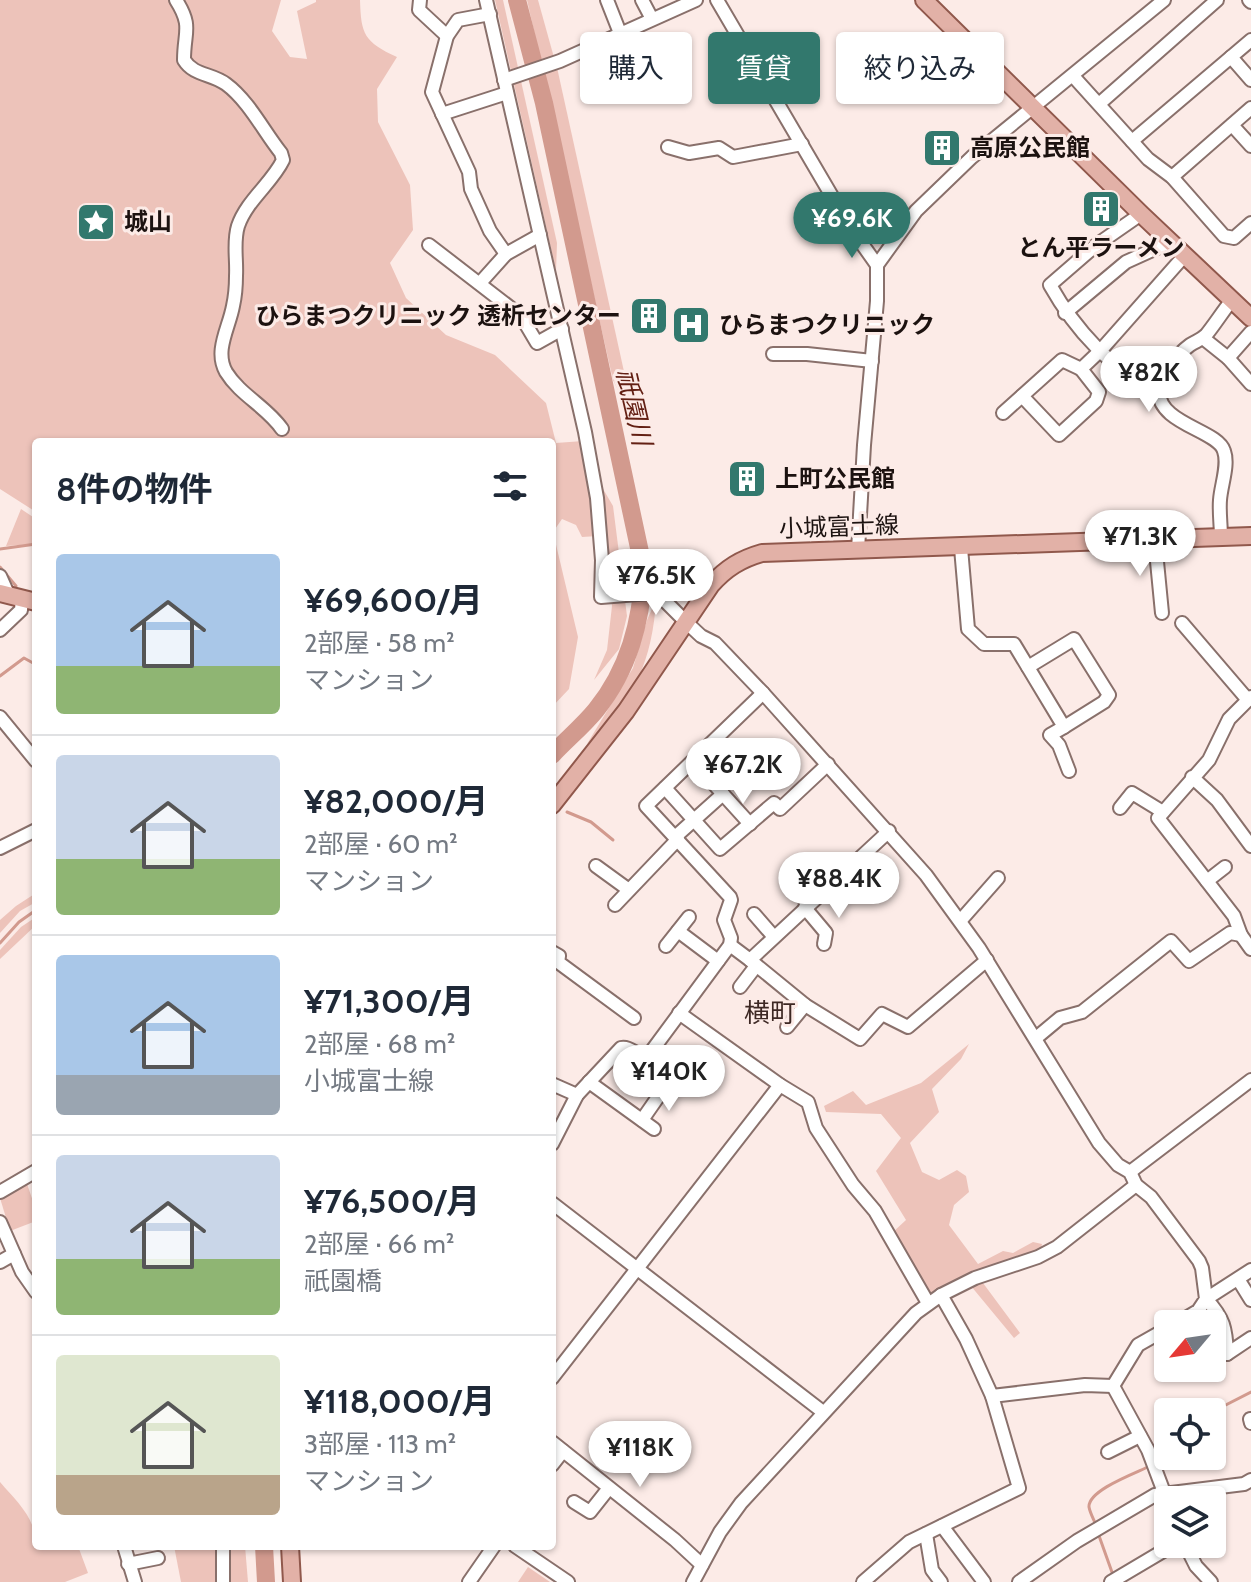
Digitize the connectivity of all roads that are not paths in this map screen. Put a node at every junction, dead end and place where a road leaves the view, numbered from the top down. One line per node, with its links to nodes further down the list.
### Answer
1 (176, 0): 56 (street)
2 (420, 0): 15 (street)
3 (486, 0): 11 (street)
4 (607, 0): 13 (street)
5 (642, 0): 12 (street)
6 (696, 0): 12 (street)
7 (717, 0): 28 (street)
8 (924, 0): 24 (main road)
9 (1164, 0): 19 (street)
10 (1217, 0): 22 (street)
11 (490, 14): 15 (street); 21 (street)
12 (652, 19): 14 (street)
13 (620, 32)
14 (622, 32)
15 (447, 36): 25 (street)
16 (1251, 40): 18 (street)
17 (580, 52): 21 (street)
18 (1231, 57): 20 (street); 27 (street)
19 (1073, 76): 22 (street); 24 (street)
20 (1251, 80)
21 (509, 83): 25 (street); 34 (street)
22 (1099, 104): 27 (street)
23 (1251, 108): 26 (street)
24 (1033, 109): 32 (main road); 39 (street)
25 (442, 114): 37 (street)
26 (1232, 125): 29 (street); 31 (street)
27 (1132, 141): 31 (street)
28 (802, 144): 30 (street); 39 (street)
29 (1251, 146)
30 (668, 147)
31 (1172, 177): 33 (street)
32 (1141, 214): 35 (main road); 42 (street)
33 (1251, 223)
34 (540, 235): 37 (street); 44 (street)
35 (1170, 242): 38 (main road); 42 (street)
36 (429, 245): 40 (street)
37 (506, 254): 40 (street)
38 (1185, 255): 41 (main road); 47 (street)
39 (877, 265): 50 (street)
40 (480, 283): 44 (street)
41 (1232, 300): 43 (main road); 46 (street)
42 (1065, 313): 47 (street)
43 (1251, 318)
44 (562, 329): 65 (street)
45 (1251, 332): 49 (street)
46 (1203, 338): 49 (street); 53 (street)
47 (1101, 350): 51 (street); 53 (street)
48 (773, 354): 50 (street)
49 (1228, 358): 52 (street)
50 (872, 361): 61 (street)
51 (1081, 369): 54 (street); 54 (street)
52 (1251, 384)
53 (1159, 389): 58 (street)
54 (1022, 396): 55 (street)
55 (1003, 413)
56 (282, 429)
57 (1251, 536): 58 (main road, 小城富士線)
58 (1221, 538): 59 (main road, 小城富士線)
59 (1155, 541): 60 (main road, 小城富士線); 64 (street)
60 (961, 548): 61 (main road, 小城富士線); 68 (street)
61 (858, 550): 65 (main road, 小城富士線)
62 (0, 576): 63 (street)
63 (16, 597): 67 (street)
64 (1162, 613)
65 (686, 622): 69 (street); 80 (main road, 小城富士線)
66 (1182, 623): 70 (street)
67 (0, 630)
68 (1028, 667): 72 (street); 72 (street)
69 (763, 693): 74 (street); 75 (street)
70 (1250, 699): 77 (street)
71 (0, 717): 73 (street)
72 (1064, 727): 76 (street)
73 (32, 756)
74 (693, 761): 78 (street); 79 (street)
75 (828, 764): 84 (street); 85 (street)
76 (1069, 771)
77 (1192, 777): 82 (street); 88 (street)
78 (665, 788): 83 (street); 87 (street)
79 (723, 794): 83 (street); 84 (street)
80 (556, 800)
81 (1120, 808): 82 (street)
82 (1163, 812): 93 (street)
83 (694, 820): 84 (street); 87 (street)
84 (750, 824)
85 (889, 831): 97 (street); 100 (street)
86 (32, 832): 89 (street)
87 (676, 838): 95 (street); 105 (street)
88 (1250, 842)
89 (0, 848)
90 (596, 866): 95 (street)
91 (1225, 867): 93 (street)
92 (998, 878): 100 (street)
93 (1207, 881): 102 (street)
94 (791, 883): 97 (street)
95 (629, 890): 96 (street)
96 (615, 905)
97 (805, 908): 103 (street); 104 (street)
98 (754, 914): 103 (street)
99 (689, 917): 101 (street)
100 (961, 920): 109 (street)
101 (678, 931): 106 (street); 110 (street)
102 (1241, 935): 107 (street); 117 (street)
103 (774, 937): 111 (street)
104 (824, 944)
105 (730, 945): 110 (street); 111 (street)
106 (666, 946)
107 (1251, 949)
108 (556, 954): 115 (street)
109 (987, 960): 113 (street); 117 (street)
110 (718, 961): 114 (street)
111 (753, 963): 112 (street); 113 (street)
112 (740, 987)
113 (805, 1005): 116 (street)
114 (679, 1013): 118 (street); 120 (street)
115 (634, 1018)
116 (787, 1027)
117 (1036, 1038): 127 (street)
118 (589, 1082): 123 (street); 124 (street)
119 (667, 1084): 124 (street)
120 (780, 1085): 135 (street); 142 (street)
121 (556, 1086): 123 (street)
122 (1249, 1087): 127 (street)
123 (577, 1095): 126 (street)
124 (642, 1120): 125 (street)
125 (654, 1129)
126 (556, 1136)
127 (1130, 1172): 129 (street)
128 (32, 1173): 130 (street)
129 (1136, 1185): 139 (street); 140 (street)
130 (0, 1192)
131 (556, 1206): 135 (street)
132 (0, 1222): 133 (street)
133 (14, 1254): 134 (street); 138 (street)
134 (0, 1262)
135 (637, 1269): 146 (street); 149 (street)
136 (1251, 1270): 137 (street)
137 (1238, 1279): 140 (street); 141 (street)
138 (32, 1288)
139 (941, 1295): 142 (street); 148 (street)
140 (1206, 1299): 143 (street); 145 (street)
141 (1251, 1300)
142 (928, 1303): 149 (street)
143 (1199, 1310)
144 (1154, 1336): 147 (street)
145 (1251, 1338)
146 (556, 1373)
147 (1113, 1386): 148 (street); 150 (street)
148 (992, 1396): 159 (street)
149 (823, 1412): 170 (street)
150 (1140, 1436): 152 (street); 154 (street)
151 (557, 1446): 156 (street)
152 (1108, 1452)
153 (1251, 1480): 155 (street)
154 (1161, 1486)
155 (1226, 1486)
156 (609, 1488): 157 (street); 170 (street)
157 (574, 1502)
158 (1154, 1503): 181 (street)
159 (942, 1526): 160 (street); 180 (street)
160 (926, 1534): 178 (street); 179 (street)
161 (125, 1550): 169 (street)
162 (223, 1550): 173 (street)
163 (290, 1550): 174 (main road)
164 (491, 1550): 175 (street)
165 (521, 1550): 176 (street)
166 (1154, 1556): 171 (street)
167 (158, 1558): 169 (street)
168 (1192, 1558): 182 (street)
169 (128, 1564): 172 (street)
170 (702, 1565): 177 (street)
171 (1115, 1579)
172 (135, 1582)
173 (223, 1582)
174 (292, 1582)
175 (469, 1582)
176 (568, 1582)
177 (693, 1582)
178 (863, 1582)
179 (941, 1582)
180 (984, 1582)
181 (1019, 1582)
182 (1211, 1582)

